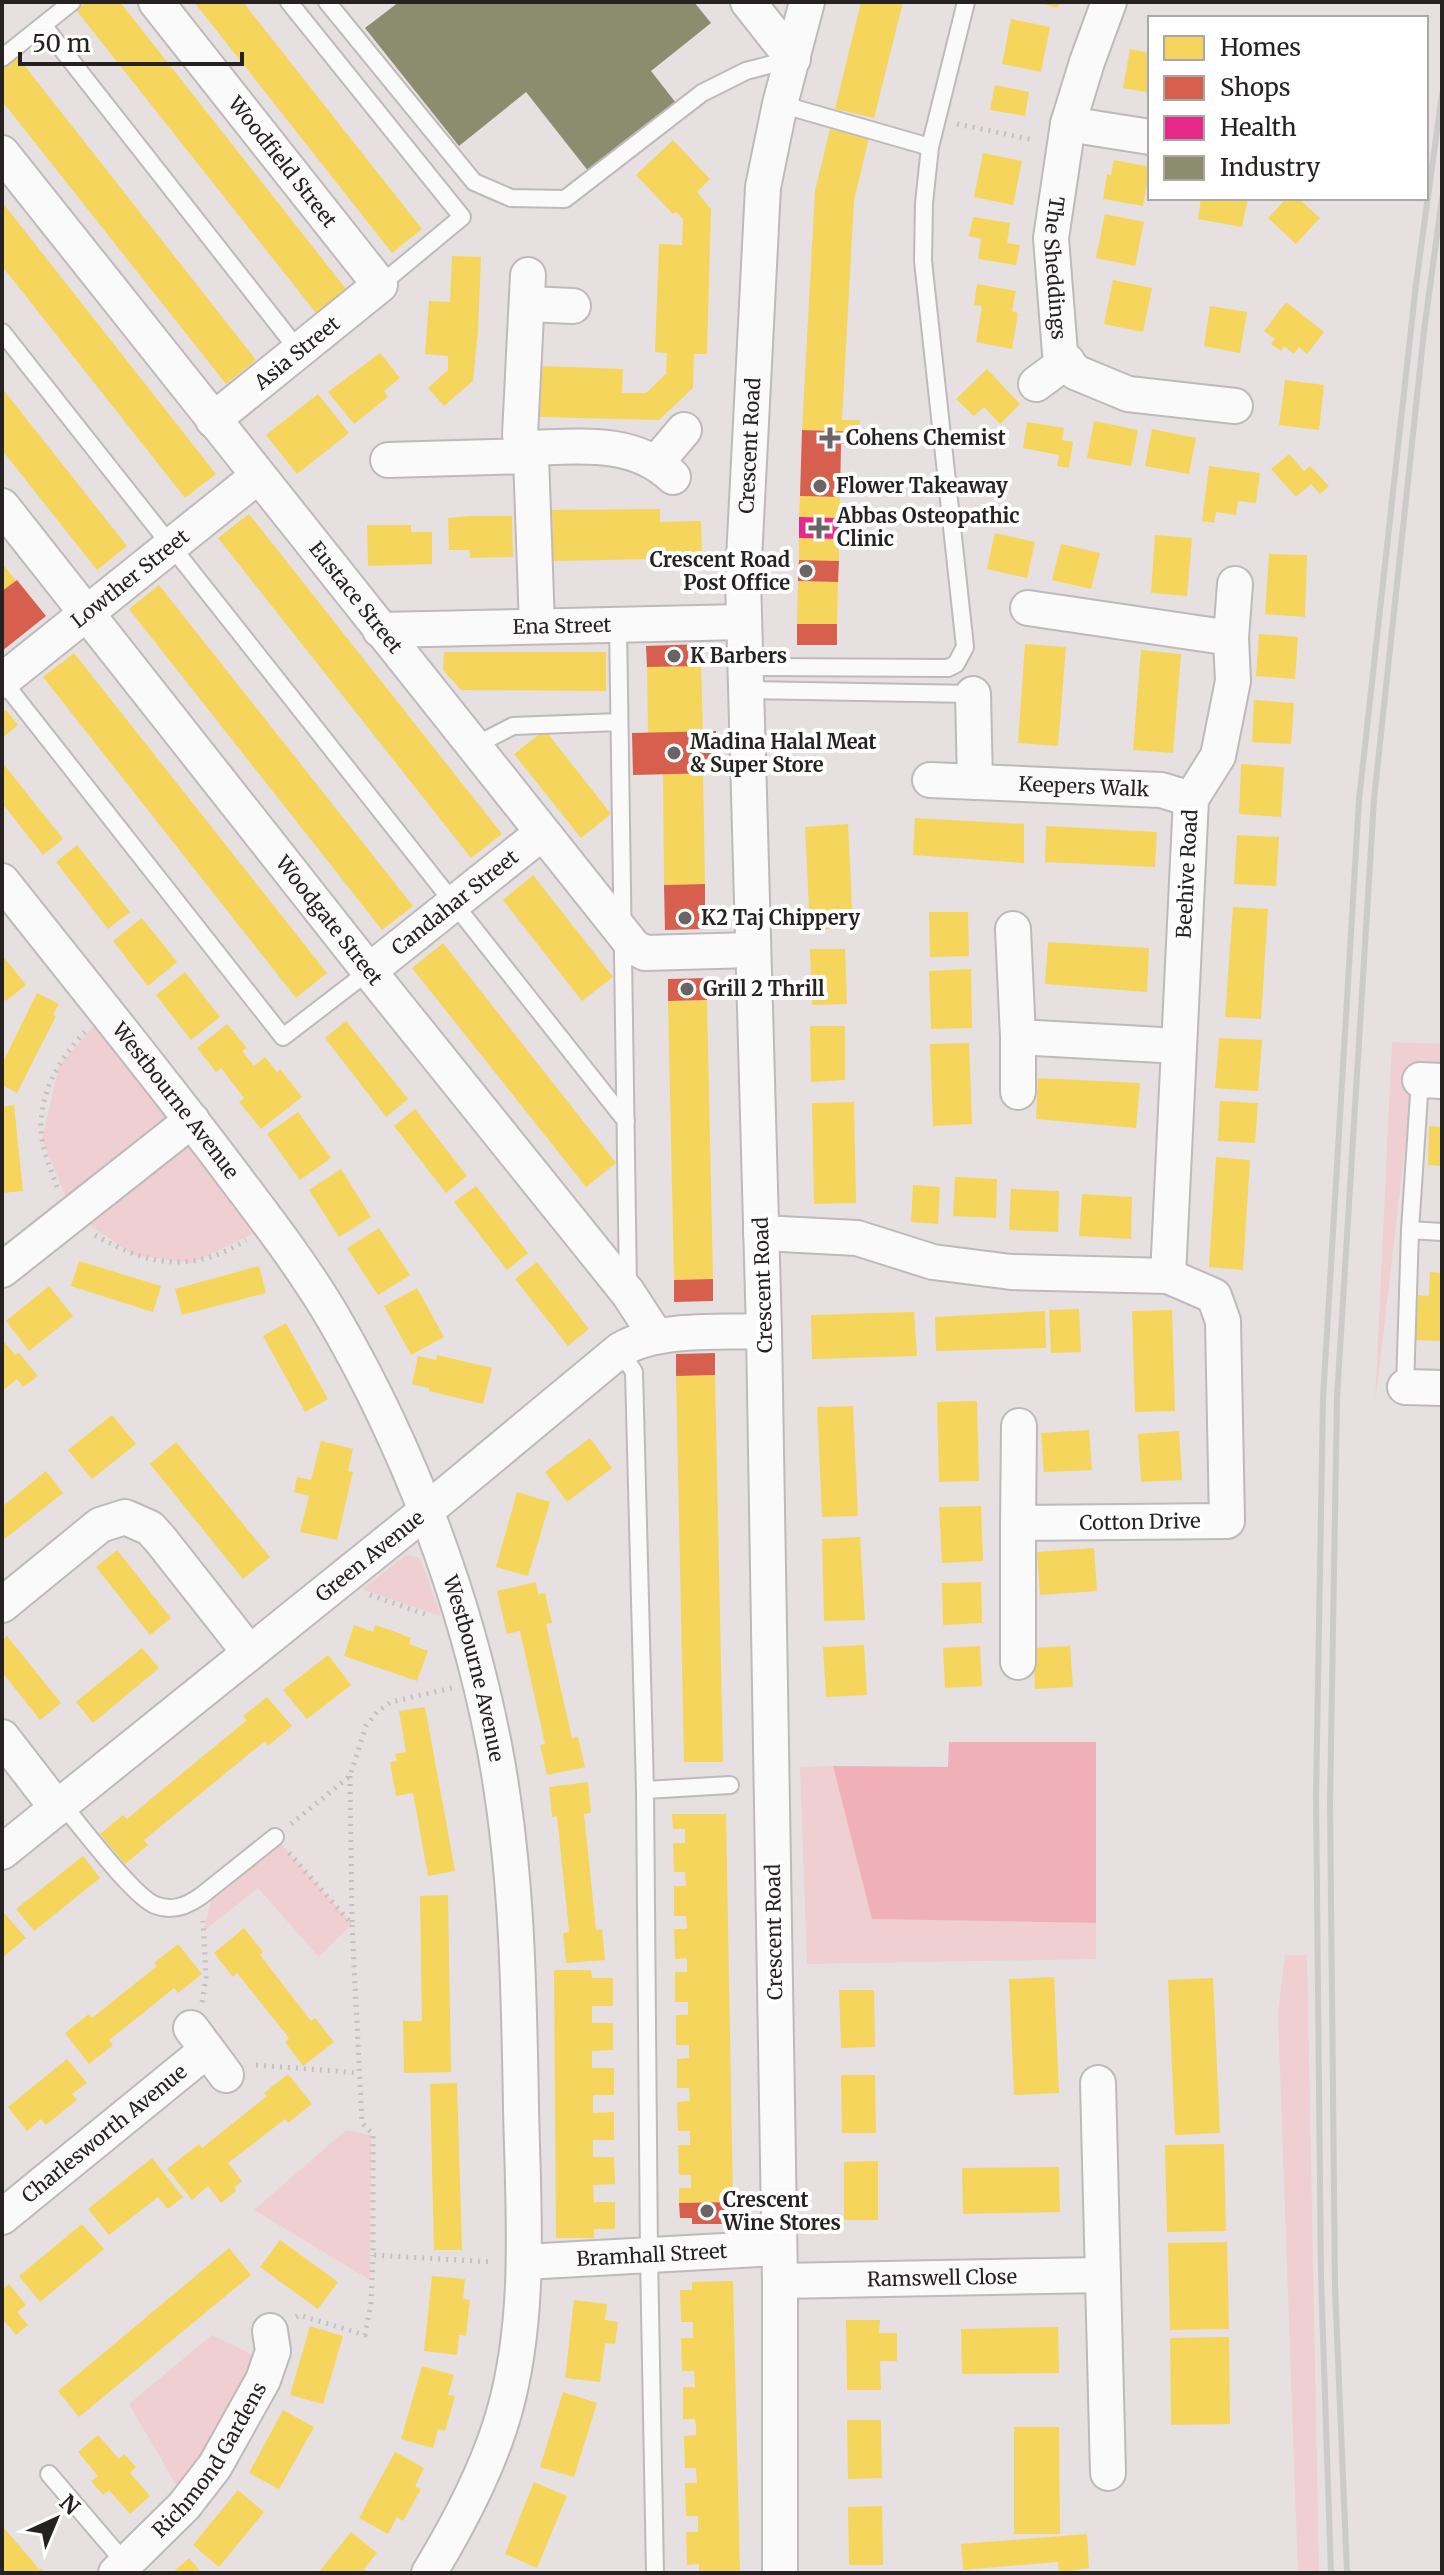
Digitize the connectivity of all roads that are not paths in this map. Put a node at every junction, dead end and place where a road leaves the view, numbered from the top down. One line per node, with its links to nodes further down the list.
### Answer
1 (72, 2): 9 (lane)
2 (156, 2): 17 (street, Woodfield Street)
3 (289, 2): 17 (lane)
4 (327, 2): 11 (lane)
5 (748, 2): 11 (street)
6 (807, 2): 11 (street, Crescent Road)
7 (966, 2): 15 (lane)
8 (1109, 2): 13 (street, The Sheddings)
9 (43, 25): 10 (lane); 20 (lane)
10 (2, 58)
11 (793, 59): 12 (street, Crescent Road)
12 (780, 104): 15 (lane); 34 (street, Crescent Road)
13 (1067, 135): 14 (street); 21 (street, The Sheddings)
14 (1148, 137)
15 (930, 147): 39 (lane)
16 (2, 153): 24 (street, Eustace Street)
17 (380, 285): 20 (street, Asia Street)
18 (573, 306): 26 (street)
19 (2, 332): 30 (lane)
20 (299, 351): 24 (street, Asia Street)
21 (1067, 361): 22 (street, The Sheddings); 23 (street, The Sheddings)
22 (1036, 384)
23 (1238, 405)
24 (213, 420): 28 (street, Eustace Street)
25 (684, 430): 26 (street)
26 (529, 452): 27 (street); 36 (street)
27 (388, 460)
28 (258, 476): 30 (street, Lowther Street); 37 (street, Eustace Street)
29 (2, 506): 33 (street, Woodgate Street)
30 (171, 546): 33 (street, Lowther Street); 49 (lane)
31 (1235, 584): 38 (street, Beehive Road)
32 (1028, 608): 38 (street)
33 (87, 613): 40 (street, Lowther Street); 53 (street, Woodgate Street)
34 (744, 622): 35 (street, Ena Street); 39 (street, Crescent Road)
35 (618, 624): 36 (street, Ena Street); 42 (lane)
36 (537, 626): 37 (street, Ena Street)
37 (380, 630): 43 (street, Eustace Street)
38 (1231, 638): 46 (street, Beehive Road)
39 (746, 678): 41 (lane); 52 (street, Crescent Road)
40 (2, 681): 53 (lane)
41 (973, 694): 45 (street)
42 (619, 722): 43 (lane); 51 (lane)
43 (474, 746): 47 (street, Eustace Street)
44 (930, 780): 45 (street, Keepers Walk)
45 (975, 782): 46 (street, Keepers Walk)
46 (1191, 799): 55 (street, Beehive Road)
47 (542, 833): 49 (street, Candahar Street); 51 (street, Eustace Street)
48 (2, 881): 58 (street, Westbourne Avenue)
49 (454, 903): 53 (street, Candahar Street); 59 (lane)
50 (1013, 929): 54 (street)
51 (624, 936): 52 (street, Eustace Street); 59 (lane)
52 (752, 950): 62 (street, Crescent Road)
53 (369, 971): 65 (street, Woodgate Street)
54 (1018, 1037): 55 (street); 57 (street)
55 (1179, 1046): 64 (street, Beehive Road)
56 (1431, 1081): 60 (lane)
57 (1018, 1092)
58 (192, 1120): 63 (street); 72 (street, Westbourne Avenue)
59 (626, 1121): 65 (lane)
60 (1410, 1230): 61 (lane); 69 (lane)
61 (1442, 1232)
62 (761, 1233): 64 (street); 66 (street, Crescent Road)
63 (2, 1270)
64 (1168, 1276): 73 (street, Cotton Drive)
65 (628, 1293): 67 (street, Woodgate Street)
66 (764, 1331): 67 (street, Green Avenue); 88 (street, Crescent Road)
67 (656, 1336): 68 (street, Green Avenue)
68 (620, 1350): 72 (street, Green Avenue); 79 (lane)
69 (1405, 1387): 70 (street)
70 (1442, 1388)
71 (1019, 1426): 73 (street)
72 (426, 1511): 75 (street, Green Avenue); 87 (street, Westbourne Avenue)
73 (1018, 1523): 76 (street)
74 (2, 1605): 75 (street)
75 (249, 1652): 80 (street, Green Avenue)
76 (1018, 1662)
77 (2, 1737): 80 (street)
78 (730, 1785): 79 (lane)
79 (645, 1790): 86 (lane)
80 (60, 1806): 81 (lane); 82 (street, Green Avenue)
81 (275, 1837)
82 (2, 1852)
83 (208, 2051): 85 (street, Charlesworth Avenue)
84 (1109, 2101): 89 (street)
85 (2, 2217)
86 (649, 2256): 87 (street, Bramhall Street); 88 (street, Bramhall Street); 95 (lane)
87 (524, 2262): 94 (street, Westbourne Avenue)
88 (780, 2264): 89 (street, Ramswell Close); 96 (street, Crescent Road)
89 (1103, 2275): 91 (street)
90 (270, 2331): 93 (street, Richmond Gardens)
91 (1108, 2473)
92 (49, 2474): 93 (lane)
93 (120, 2570)
94 (429, 2573)
95 (655, 2573)
96 (780, 2573)

